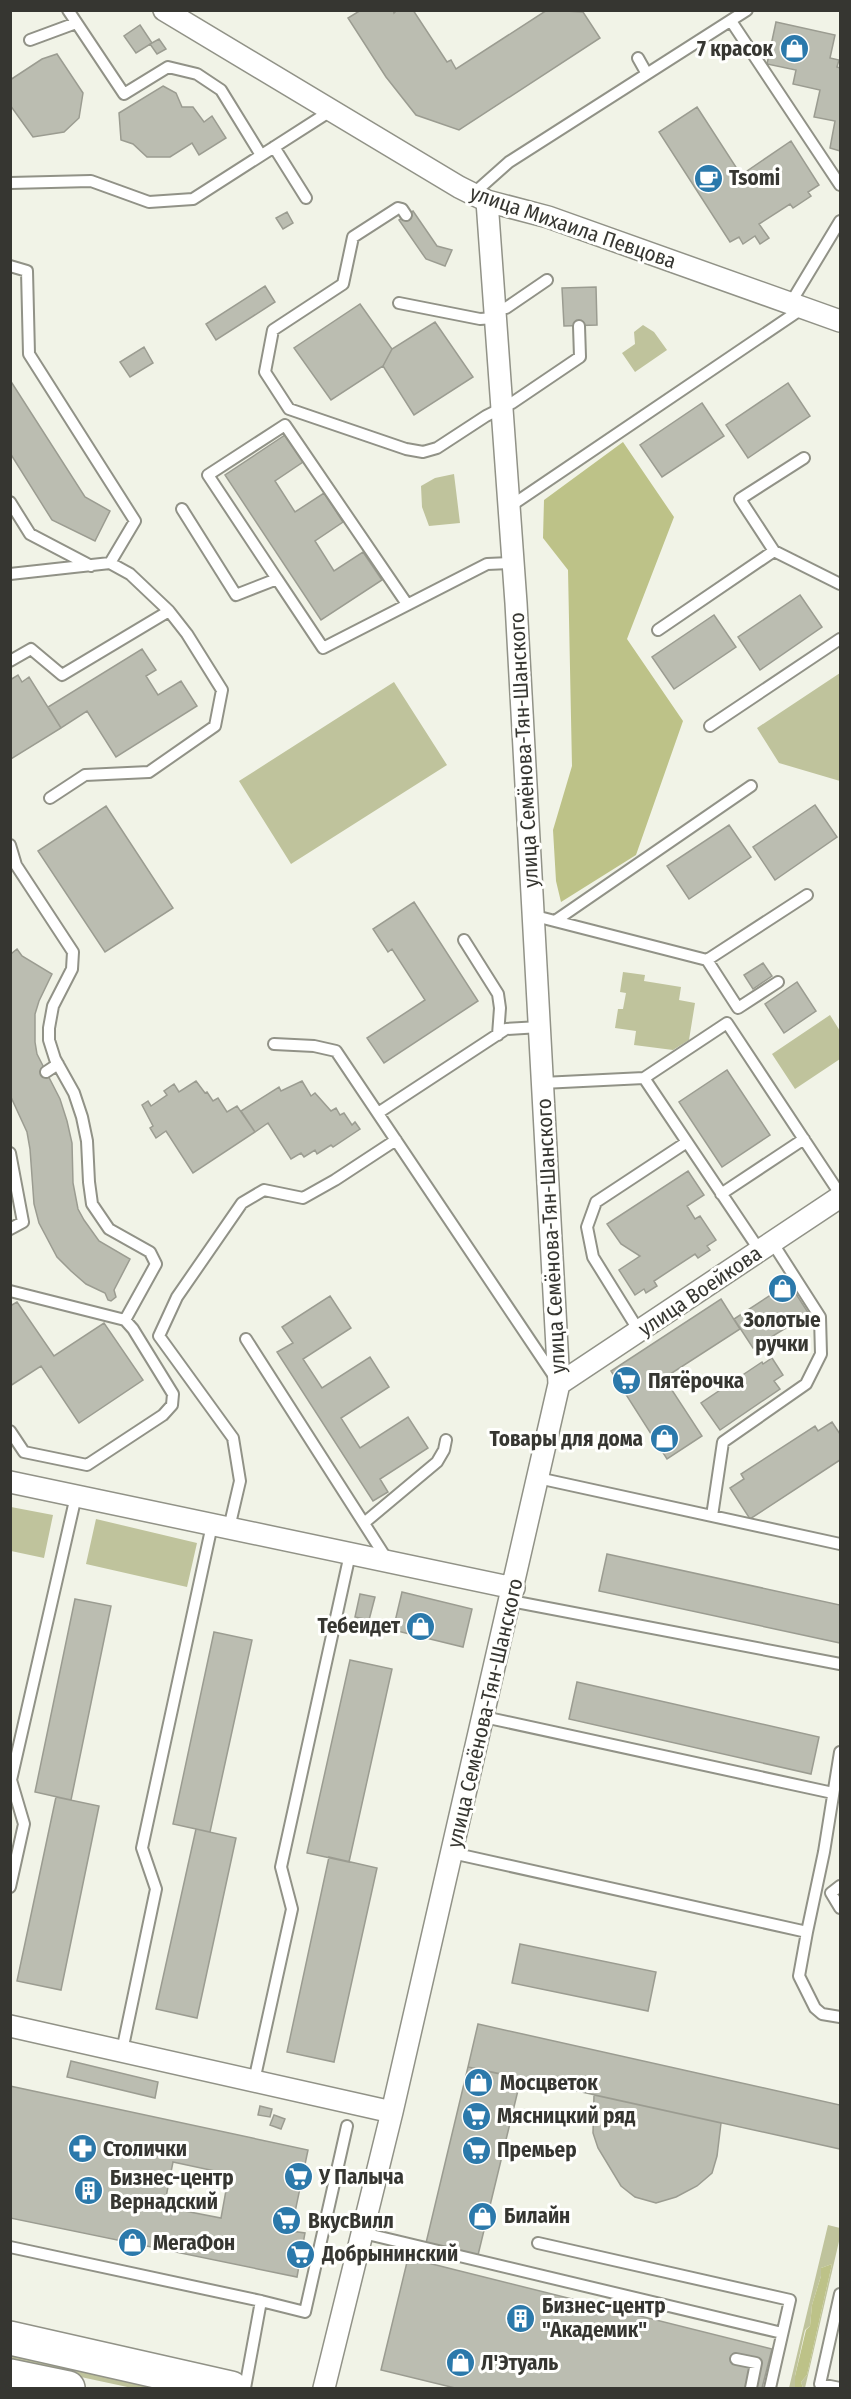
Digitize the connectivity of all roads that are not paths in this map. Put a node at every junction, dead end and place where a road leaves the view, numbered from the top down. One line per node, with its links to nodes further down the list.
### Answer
1 (68, 10): 5 (lane)
2 (747, 10): 4 (lane)
3 (176, 14): 9 (street, улица Михаила Певцова)
4 (731, 21): 8 (lane); 13 (lane)
5 (76, 23): 6 (lane); 11 (lane)
6 (30, 40)
7 (638, 58): 8 (lane)
8 (647, 74): 15 (lane)
9 (332, 109): 10 (lane); 15 (street, улица Михаила Певцова)
10 (274, 147): 11 (lane); 14 (lane)
11 (261, 155): 12 (lane)
12 (10, 183)
13 (840, 185)
14 (306, 198)
15 (480, 198): 21 (street, улица Михаила Певцова); 22 (street, улица Семёнова-Тян-Шанского)
16 (406, 215): 25 (lane)
17 (840, 221): 21 (lane)
18 (10, 266): 31 (lane)
19 (547, 280): 22 (lane)
20 (399, 303): 22 (lane)
21 (797, 306): 23 (street, улица Михаила Певцова); 28 (lane)
22 (494, 314): 25 (street, улица Семёнова-Тян-Шанского)
23 (840, 321)
24 (579, 326): 25 (lane)
25 (501, 408): 28 (street, улица Семёнова-Тян-Шанского)
26 (804, 458): 30 (lane)
27 (10, 502): 33 (lane)
28 (509, 508): 32 (street, улица Семёнова-Тян-Шанского)
29 (182, 509): 35 (lane)
30 (774, 551): 36 (lane); 39 (lane)
31 (110, 563): 33 (lane); 38 (lane)
32 (513, 563): 37 (lane); 47 (street, улица Семёнова-Тян-Шанского)
33 (91, 566): 34 (lane)
34 (10, 574)
35 (277, 579): 37 (lane); 37 (lane)
36 (840, 585)
37 (407, 603)
38 (169, 611): 41 (lane); 44 (lane)
39 (658, 630)
40 (840, 639): 42 (lane)
41 (10, 661)
42 (710, 726)
43 (751, 786): 48 (lane)
44 (50, 798)
45 (10, 845): 57 (lane)
46 (807, 895): 50 (lane)
47 (533, 918): 48 (lane); 54 (street, улица Семёнова-Тян-Шанского)
48 (555, 921): 50 (lane)
49 (464, 940): 55 (lane)
50 (707, 960): 52 (lane)
51 (778, 982): 52 (lane)
52 (738, 1008): 53 (lane)
53 (727, 1023): 59 (lane); 62 (lane)
54 (540, 1028): 55 (lane); 60 (street, улица Семёнова-Тян-Шанского)
55 (498, 1035): 61 (lane)
56 (274, 1044): 61 (lane)
57 (58, 1064): 58 (lane); 71 (lane)
58 (46, 1072)
59 (644, 1078): 60 (lane); 64 (lane)
60 (542, 1083): 74 (street, улица Семёнова-Тян-Шанского)
61 (378, 1113): 63 (lane)
62 (804, 1139): 66 (lane); 67 (lane)
63 (396, 1140): 74 (lane); 82 (lane)
64 (687, 1142): 66 (lane); 72 (lane)
65 (10, 1153): 68 (lane)
66 (722, 1194): 69 (lane)
67 (840, 1195): 69 (street, улица Воейкова)
68 (10, 1229)
69 (766, 1246): 72 (street, улица Воейкова); 80 (lane)
70 (10, 1291): 71 (lane)
71 (124, 1320): 75 (lane)
72 (639, 1331): 74 (street, улица Воейкова)
73 (246, 1339): 81 (lane)
74 (559, 1384): 77 (street, улица Семёнова-Тян-Шанского)
75 (10, 1431)
76 (446, 1440): 81 (lane)
77 (538, 1478): 80 (lane); 86 (street, улица Семёнова-Тян-Шанского)
78 (10, 1482): 79 (street)
79 (76, 1496): 82 (street); 93 (lane)
80 (712, 1516): 83 (lane)
81 (364, 1523): 85 (lane)
82 (220, 1527): 84 (street); 98 (lane)
83 (840, 1544)
84 (350, 1554): 85 (street); 99 (lane)
85 (389, 1562): 86 (street)
86 (512, 1594): 87 (lane); 88 (street, улица Семёнова-Тян-Шанского)
87 (840, 1664)
88 (484, 1717): 90 (lane); 91 (street, улица Семёнова-Тян-Шанского)
89 (840, 1752): 90 (lane)
90 (833, 1793): 95 (lane)
91 (452, 1853): 95 (lane); 100 (street, улица Семёнова-Тян-Шанского)
92 (840, 1886): 94 (lane)
93 (10, 1887)
94 (840, 1908)
95 (807, 1932): 96 (lane)
96 (840, 2017)
97 (10, 2026): 98 (street)
98 (122, 2051): 99 (street)
99 (254, 2081): 100 (street)
100 (392, 2112): 102 (street, улица Семёнова-Тян-Шанского)
101 (347, 2126): 106 (lane)
102 (363, 2233): 107 (lane); 114 (street, улица Семёнова-Тян-Шанского)
103 (538, 2243): 107 (lane)
104 (10, 2247): 106 (lane)
105 (840, 2294): 117 (lane)
106 (261, 2301): 113 (lane)
107 (782, 2333): 116 (lane)
108 (10, 2338): 112 (main road)
109 (736, 2359): 115 (lane)
110 (10, 2376): 111 (main road)
111 (68, 2388)
112 (231, 2388)
113 (245, 2388)
114 (324, 2388)
115 (750, 2388)
116 (770, 2388)
117 (840, 2388)

